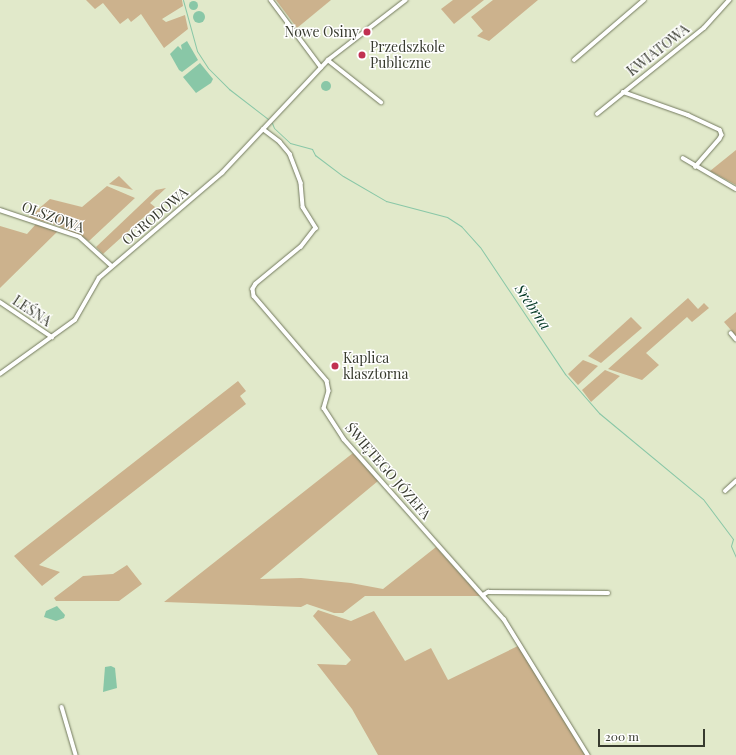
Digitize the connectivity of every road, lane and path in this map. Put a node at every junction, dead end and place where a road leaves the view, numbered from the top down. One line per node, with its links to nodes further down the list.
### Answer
1 (271, 0): 7 (street)
2 (644, 0): 6 (street)
3 (729, 0): 8 (street, KWIATOWA)
4 (404, 1): 5 (street, OGRODOWA)
5 (328, 60): 7 (street, OGRODOWA); 9 (street)
6 (574, 60)
7 (321, 67): 11 (street, OGRODOWA)
8 (623, 92): 10 (street, KWIATOWA); 13 (street)
9 (381, 102)
10 (597, 114)
11 (263, 129): 16 (street, OGRODOWA); 25 (street, ŚWIĘTEGO JÓZEFA)
12 (683, 158): 13 (street)
13 (696, 166): 14 (street)
14 (736, 189)
15 (0, 210): 16 (street, OLSZOWA)
16 (112, 266): 19 (street, OGRODOWA)
17 (0, 302): 19 (street, LEŚNA)
18 (731, 333): 20 (street)
19 (52, 338): 21 (street, OGRODOWA)
20 (736, 339)
21 (0, 374)
22 (736, 481): 23 (street)
23 (725, 491)
24 (608, 593): 25 (street)
25 (483, 595): 28 (street, ŚWIĘTEGO JÓZEFA)
26 (62, 707): 27 (street)
27 (76, 755)
28 (588, 755)

